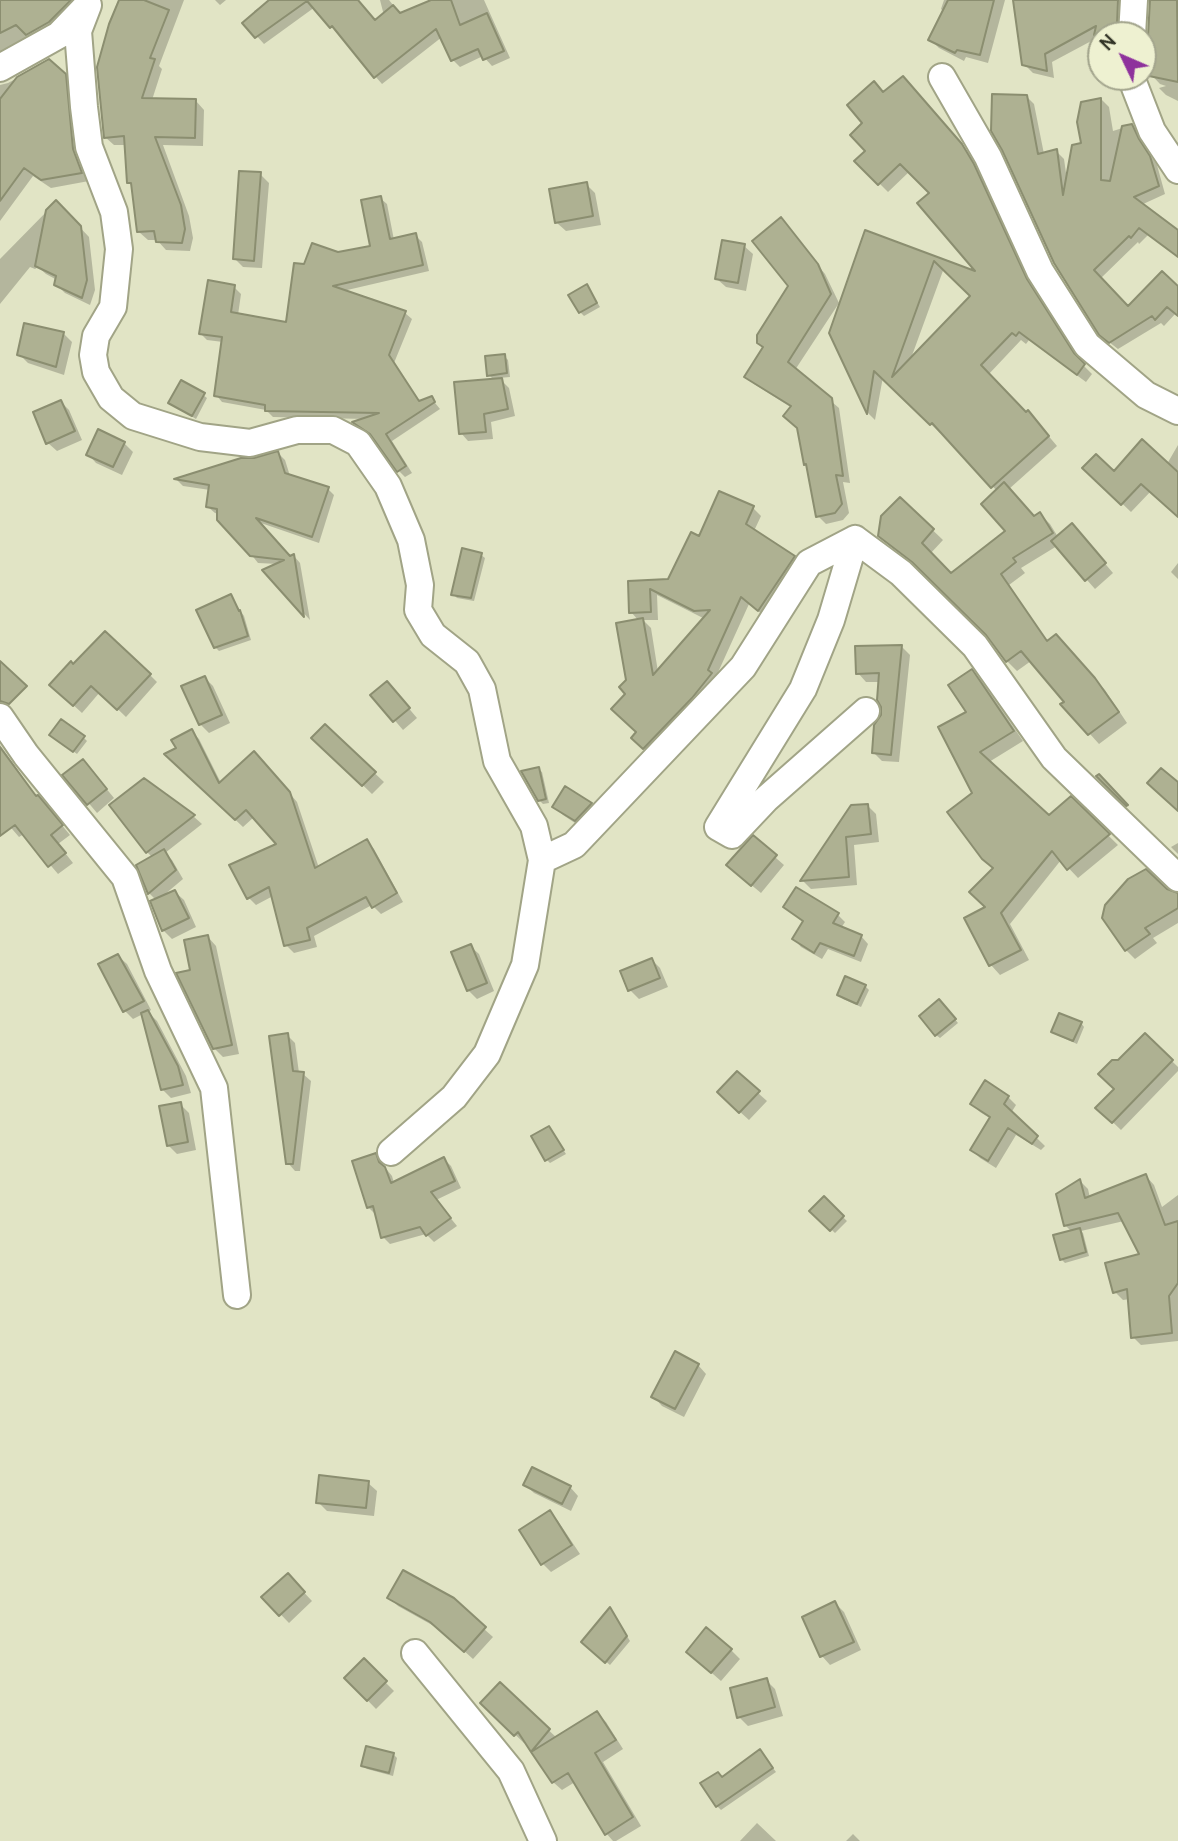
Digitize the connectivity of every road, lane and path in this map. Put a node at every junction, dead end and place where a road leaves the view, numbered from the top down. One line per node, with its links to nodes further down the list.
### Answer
1 (1134, 0): 3 (street)
2 (90, 2): 4 (street); 12 (street)
3 (1133, 21)
4 (0, 68)
5 (942, 77): 8 (street)
6 (1136, 91): 7 (street)
7 (1178, 170)
8 (1178, 411)
9 (855, 539): 10 (street); 12 (street); 13 (street)
10 (866, 711)
11 (0, 717): 15 (street)
12 (542, 860): 14 (street)
13 (1178, 878)
14 (391, 1152)
15 (237, 1295)
16 (415, 1653): 17 (street)
17 (543, 1841)

